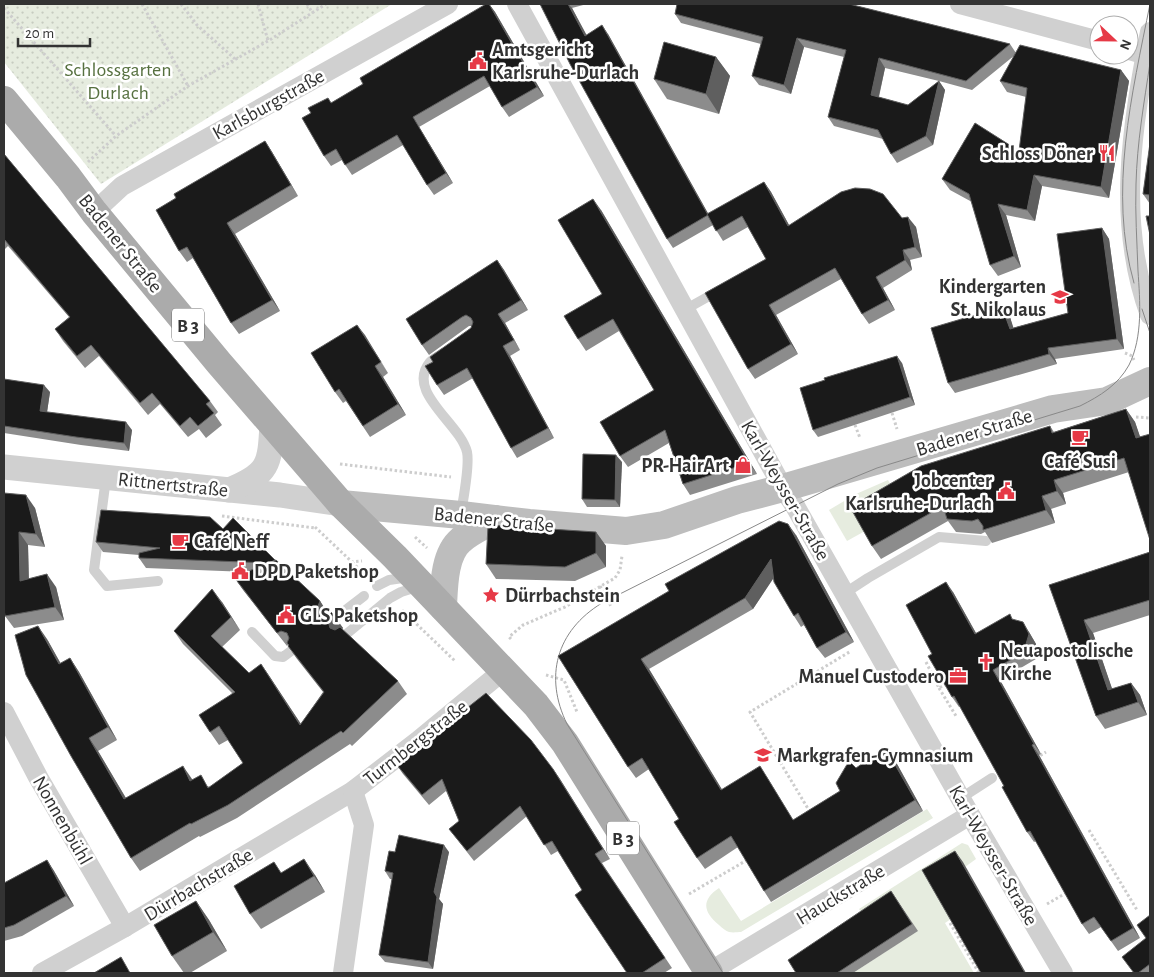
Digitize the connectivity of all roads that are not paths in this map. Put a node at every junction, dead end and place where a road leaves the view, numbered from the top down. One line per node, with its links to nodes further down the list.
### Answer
1 (448, 4): 10 (street, Karlsburgstraße)
2 (517, 4): 12 (street, Karl-Weysser-Straße)
3 (960, 4): 5 (street)
4 (1150, 32): 6 (street)
5 (1089, 38)
6 (1139, 49)
7 (1138, 65): 9 (street)
8 (4, 100): 10 (main road, Badener Straße / B 3)
9 (1143, 112): 13 (street)
10 (94, 212): 16 (main road, Badener Straße / B 3)
11 (728, 285): 12 (lane)
12 (686, 309): 19 (street, Karl-Weysser-Straße)
13 (1150, 315)
14 (452, 347): 22 (lane)
15 (1150, 381): 19 (main road, Badener Straße)
16 (272, 423): 20 (street); 21 (main road, Badener Straße / B 3)
17 (4, 466): 18 (street, Rittnertstraße)
18 (106, 477): 20 (street, Rittnertstraße); 25 (lane)
19 (784, 488): 23 (main road, Badener Straße); 28 (street, Karl-Weysser-Straße)
20 (229, 490): 21 (street, Rittnertstraße)
21 (341, 504): 22 (main road, Badener Straße); 26 (main road, B 3)
22 (461, 515): 23 (main road, Badener Straße)
23 (495, 519): 30 (main road)
24 (986, 541): 28 (lane)
25 (158, 581)
26 (418, 581): 27 (lane); 30 (main road, B 3); 33 (lane)
27 (377, 586)
28 (845, 593): 39 (street, Karl-Weysser-Straße)
29 (364, 596): 31 (lane)
30 (443, 607): 35 (main road, B 3)
31 (334, 619)
32 (252, 632): 34 (lane)
33 (344, 636)
34 (291, 651)
35 (504, 670): 38 (street, Turmbergstraße); 43 (main road, B 3)
36 (4, 712): 40 (street, Nonnenbühl)
37 (992, 778): 39 (lane)
38 (352, 791): 40 (street, Dürrbachstraße); 42 (street, Turmbergstraße)
39 (965, 806): 43 (street, Hauckstraße); 44 (street, Karl-Weysser-Straße)
40 (125, 927): 41 (street, Dürrbachstraße)
41 (42, 973)
42 (342, 973)
43 (709, 973)
44 (1063, 973)

